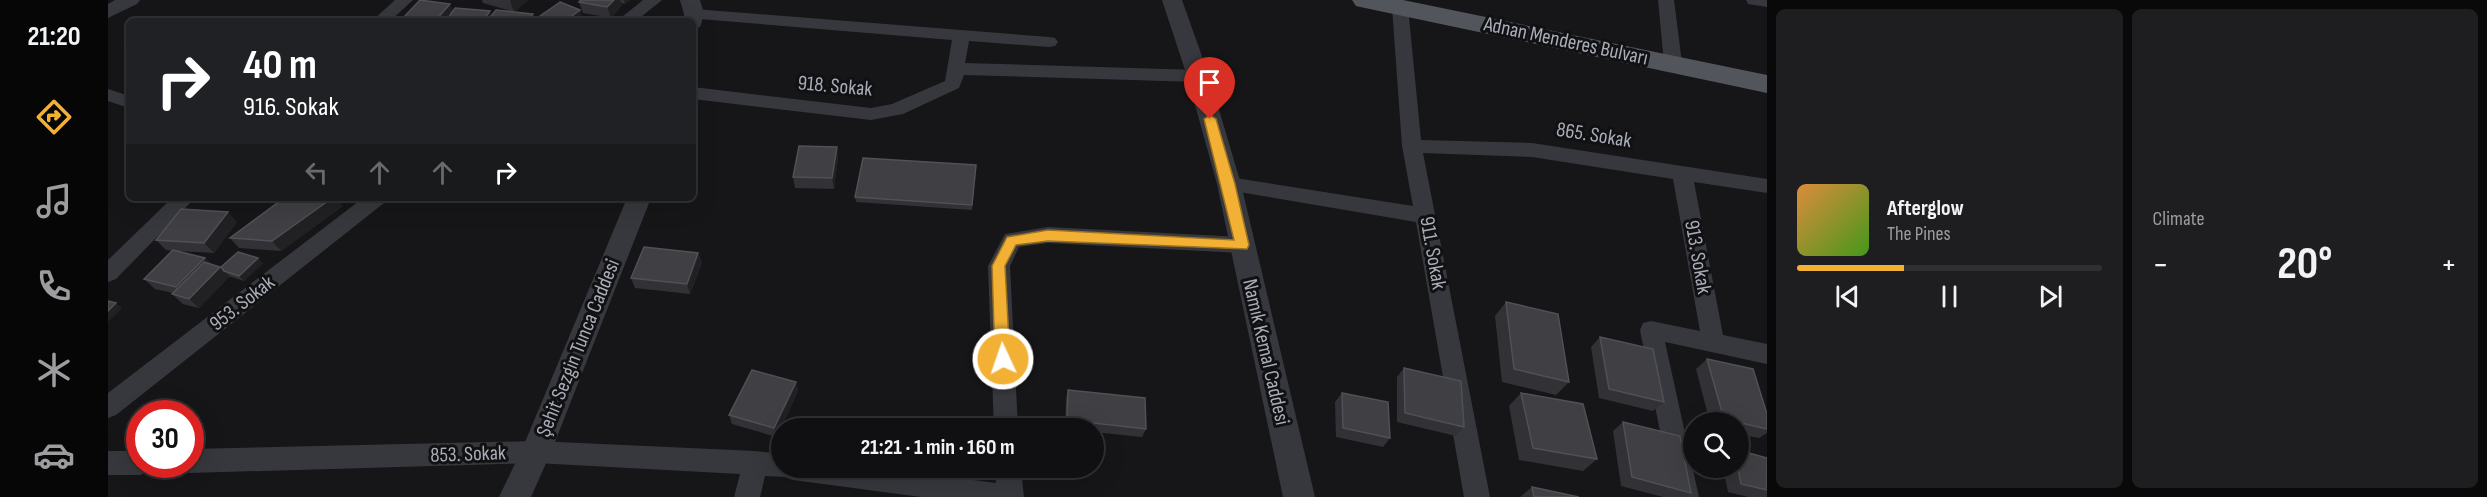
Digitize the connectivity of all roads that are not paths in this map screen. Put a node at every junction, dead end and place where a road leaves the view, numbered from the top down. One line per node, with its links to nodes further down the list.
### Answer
1 (405, 0): 10 (street)
2 (654, 0): 11 (street)
3 (1173, 0): 16 (street, Namık Kemal Caddesi)
4 (1365, 0): 8 (main road, Adnan Menderes Bulvarı)
5 (1666, 0): 14 (street)
6 (1754, 0): 7 (street)
7 (1767, 2)
8 (1400, 8): 14 (main road, Adnan Menderes Bulvarı); 21 (street, 911. Sokak)
9 (693, 12): 12 (street)
10 (384, 18)
11 (629, 18)
12 (962, 34): 13 (street); 15 (street)
13 (1049, 42)
14 (1673, 63): 17 (main road, Adnan Menderes Bulvarı)
15 (957, 69): 16 (street); 18 (street, 918. Sokak)
16 (1198, 76): 23 (street, Namık Kemal Caddesi)
17 (1767, 84)
18 (696, 93)
19 (108, 95): 20 (street)
20 (126, 101)
21 (1413, 146): 22 (street, 865. Sokak); 28 (street, 911. Sokak)
22 (1682, 173): 24 (street, 865. Sokak); 31 (street, 913. Sokak)
23 (1229, 184): 28 (street); 29 (street, Namık Kemal Caddesi)
24 (1767, 186)
25 (182, 201): 30 (street)
26 (373, 201): 33 (street, 953. Sokak)
27 (638, 201): 35 (street, Şehit Sezgin Tunca Caddesi)
28 (1426, 216): 47 (street, 911. Sokak)
29 (1242, 245): 34 (street); 46 (street, Namık Kemal Caddesi)
30 (108, 273)
31 (1713, 342): 32 (street); 48 (street)
32 (1767, 354)
33 (108, 407)
34 (1006, 418)
35 (536, 452): 36 (street, 853. Sokak); 39 (street, 853. Sokak); 43 (street, Şehit Sezgin Tunca Caddesi)
36 (204, 461)
37 (108, 463): 38 (street)
38 (126, 463)
39 (755, 463): 40 (street, 853. Sokak); 44 (street)
40 (771, 465)
41 (868, 478): 45 (street)
42 (1009, 478): 45 (street)
43 (514, 497)
44 (747, 497)
45 (1010, 497)
46 (1299, 497)
47 (1477, 497)
48 (1686, 497)

